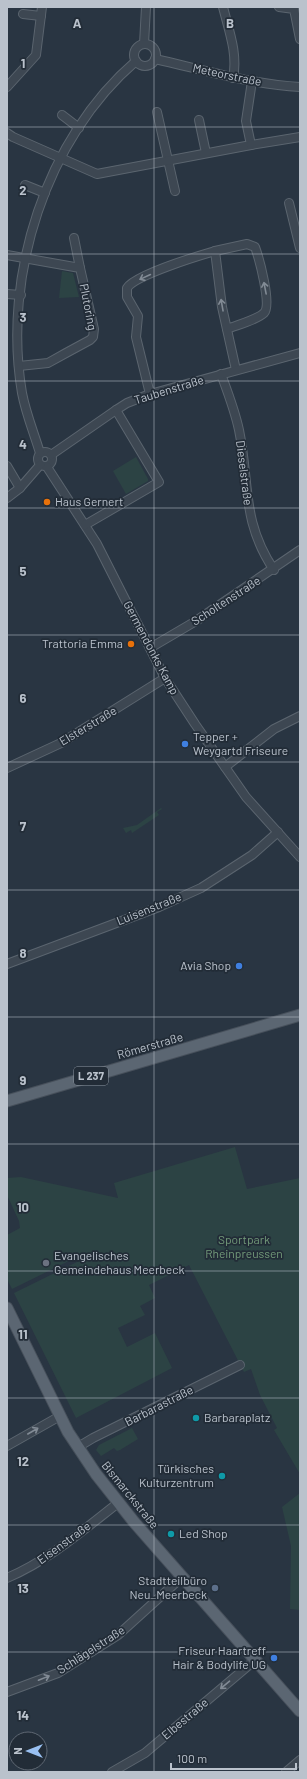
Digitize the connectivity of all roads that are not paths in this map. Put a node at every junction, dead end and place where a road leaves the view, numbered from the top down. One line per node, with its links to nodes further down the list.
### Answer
1 (42, 7): 7 (street)
2 (146, 7): 9 (street)
3 (223, 7): 12 (street)
4 (279, 7): 5 (street)
5 (294, 8): 8 (street)
6 (23, 14): 7 (street)
7 (41, 16): 14 (street)
8 (300, 39)
9 (144, 44): 10 (street); 11 (street)
10 (155, 59): 11 (street); 12 (street, Meteorstraße)
11 (136, 60): 19 (street)
12 (233, 78): 13 (street, Meteorstraße)
13 (252, 81): 15 (street, Meteorstraße); 22 (street)
14 (7, 87)
15 (300, 87)
16 (157, 112): 25 (street)
17 (62, 115): 19 (street)
18 (199, 120): 23 (street)
19 (79, 128): 24 (street)
20 (7, 133): 24 (street)
21 (300, 136): 22 (street)
22 (251, 145): 23 (street)
23 (206, 153): 25 (street)
24 (59, 158): 25 (street); 28 (street)
25 (168, 160): 27 (street)
26 (25, 185): 28 (street)
27 (175, 191)
28 (45, 193): 34 (street)
29 (289, 203): 31 (street)
30 (74, 238): 35 (street, Plutoring)
31 (300, 248)
32 (215, 251): 38 (street, one-way to 32); 38 (street, one-way to 32); 43 (street, one-way to 43)
33 (7, 255): 34 (street, Plutoring)
34 (26, 258): 35 (street, Plutoring); 37 (street)
35 (80, 268): 40 (street, Plutoring)
36 (7, 294): 37 (street)
37 (21, 295): 40 (street)
38 (227, 329): 41 (street)
39 (300, 353): 41 (street, Taubenstraße)
40 (19, 366): 45 (street)
41 (236, 370): 42 (street, Taubenstraße)
42 (221, 374): 43 (street, Taubenstraße); 53 (street, Dieselstraße)
43 (150, 394): 44 (street, Taubenstraße)
44 (116, 410): 46 (street, Taubenstraße); 51 (street)
45 (40, 453): 46 (street); 48 (street)
46 (51, 455): 48 (street)
47 (7, 466): 49 (street)
48 (43, 466): 49 (street); 51 (street, Germendonks Kamp)
49 (20, 488): 50 (street)
50 (7, 498)
51 (84, 525): 54 (street, Germendonks Kamp)
52 (300, 550): 53 (street, Scholtenstraße)
53 (274, 570): 54 (street, Scholtenstraße)
54 (150, 648): 55 (street, Germendonks Kamp)
55 (165, 678): 57 (street, Germendonks Kamp); 58 (street, Elsterstraße)
56 (300, 716): 57 (street)
57 (225, 767): 59 (street, Germendonks Kamp)
58 (7, 768)
59 (278, 832): 60 (street, Germendonks Kamp); 61 (street, Luisenstraße)
60 (300, 857)
61 (7, 964)
62 (300, 1015): 63 (main road, Römerstraße / L 237)
63 (7, 1101)
64 (7, 1308): 66 (main road, Bismarckstraße)
65 (240, 1365): 68 (street, Barbarastraße)
66 (60, 1416): 67 (street, one-way to 66); 68 (main road, Bismarckstraße)
67 (7, 1446)
68 (78, 1447): 69 (main road, Bismarckstraße)
69 (118, 1503): 70 (main road, Bismarckstraße); 71 (street, Eisenstraße)
70 (182, 1577): 72 (main road, Bismarckstraße); 73 (street, Schlägelstraße, one-way to 70)
71 (7, 1578)
72 (255, 1660): 74 (main road, Bismarckstraße); 76 (street, Elbestraße, one-way to 76)
73 (7, 1692)
74 (300, 1711)
75 (300, 1760): 77 (street)
76 (112, 1772)
77 (286, 1772)

